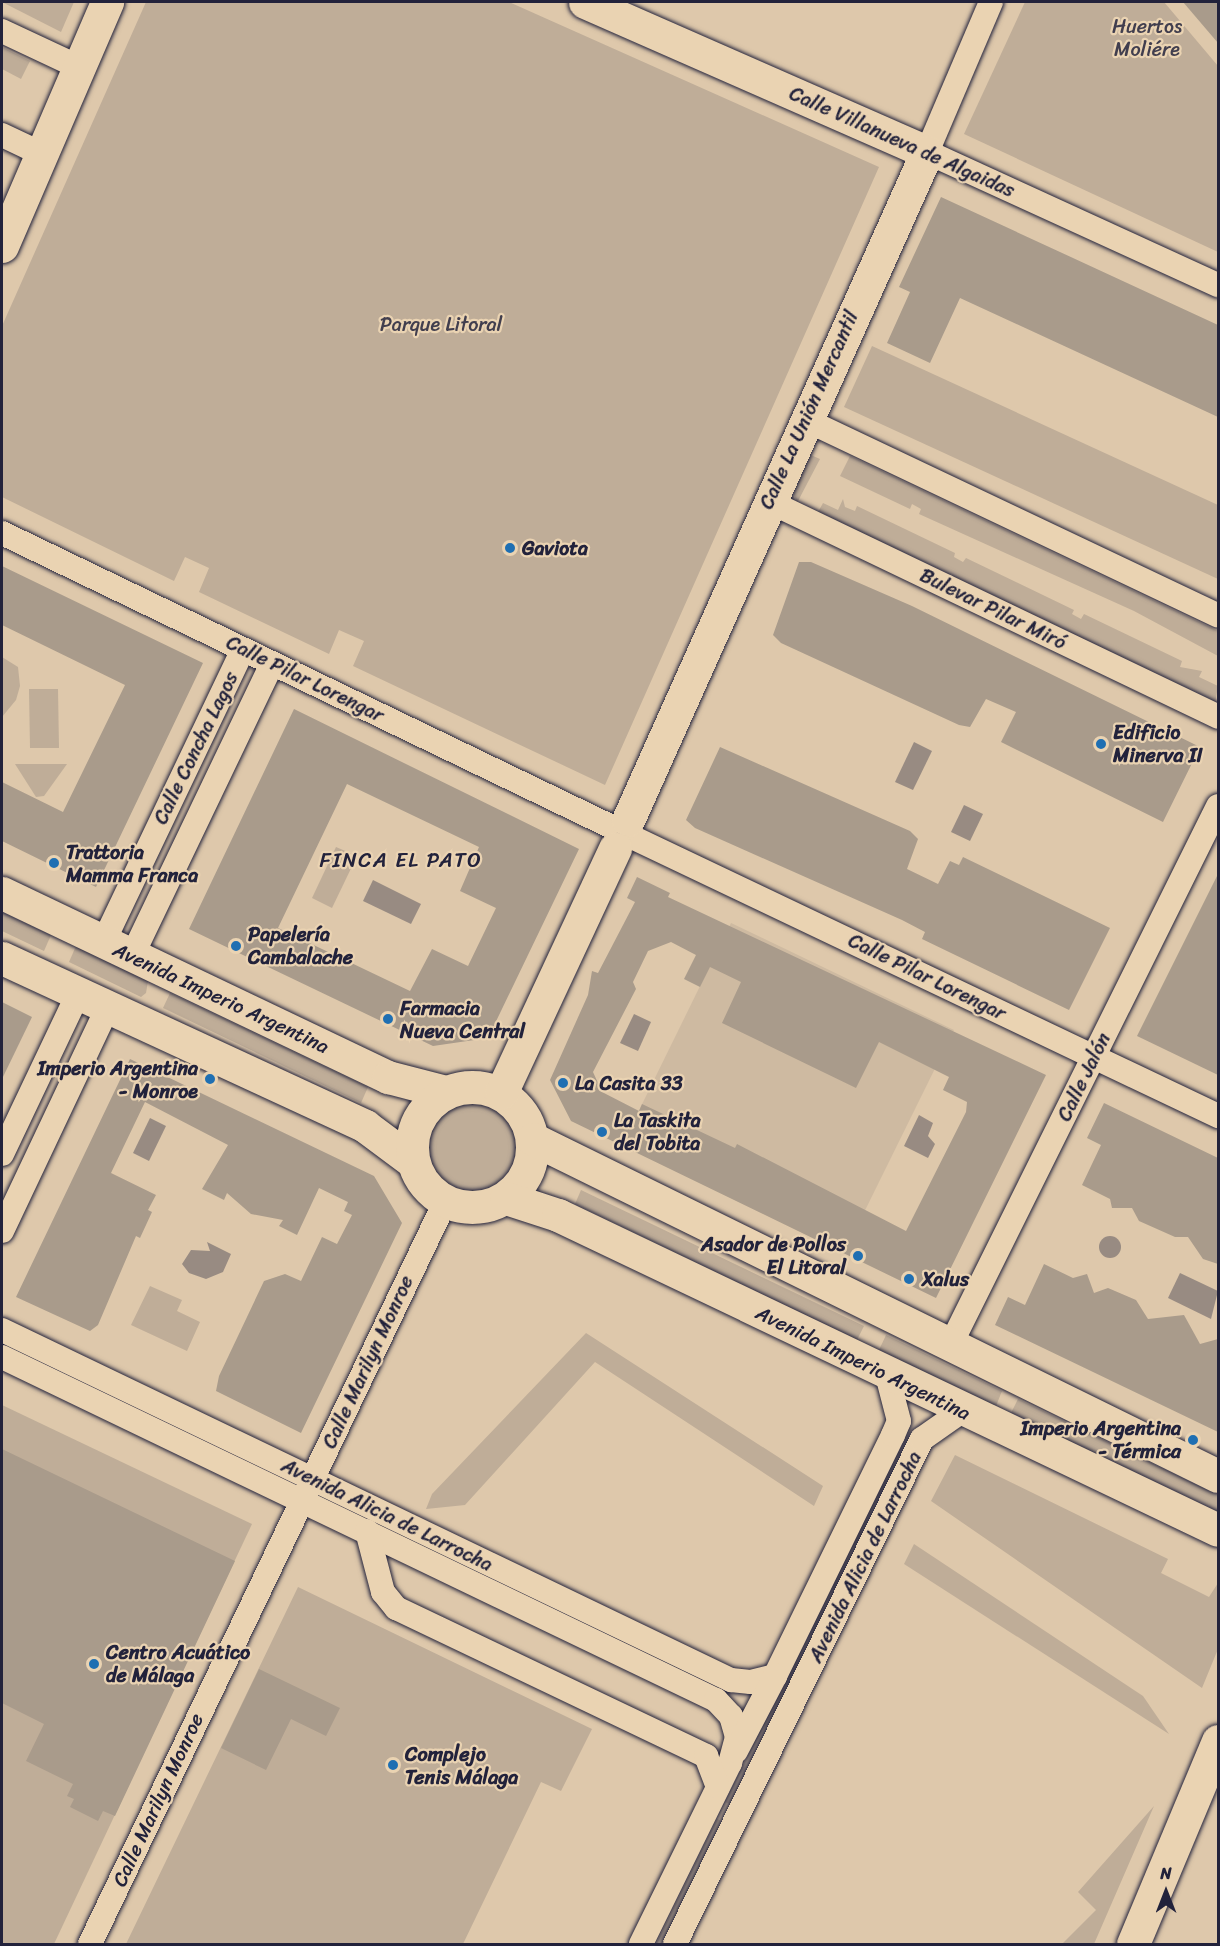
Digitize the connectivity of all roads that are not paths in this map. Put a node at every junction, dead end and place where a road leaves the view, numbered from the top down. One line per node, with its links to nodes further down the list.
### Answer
1 (107, 2): 5 (street)
2 (585, 2): 7 (street, Calle Villanueva de Algaidas)
3 (991, 2): 7 (street, Calle La Unión Mercantil)
4 (2, 31): 5 (street)
5 (78, 67): 8 (street)
6 (2, 135): 8 (street)
7 (927, 152): 10 (street, Calle Villanueva de Algaidas); 11 (street, Calle La Unión Mercantil)
8 (42, 154): 9 (street)
9 (2, 246)
10 (1218, 285)
11 (804, 419): 12 (street, Calle La Unión Mercantil); 14 (street)
12 (768, 501): 17 (street, Bulevar Pilar Miró); 19 (street, Calle La Unión Mercantil)
13 (2, 533): 15 (street, Calle Pilar Lorengar)
14 (1218, 616)
15 (243, 650): 16 (street, Calle Pilar Lorengar); 21 (street, Calle Concha Lagos)
16 (272, 664): 19 (street, Calle Pilar Lorengar); 22 (street, Calle Concha Lagos)
17 (1218, 717)
18 (1218, 806): 26 (street, Calle Jalón)
19 (622, 833): 26 (street, Calle Pilar Lorengar); 28 (street, Calle La Unión Mercantil)
20 (2, 893): 21 (street, Avenida Imperio Argentina)
21 (103, 943): 22 (street, Avenida Imperio Argentina)
22 (132, 956): 27 (street, Avenida Imperio Argentina)
23 (2, 958): 24 (street)
24 (77, 996): 25 (street); 31 (street)
25 (107, 1009): 32 (street); 35 (street)
26 (1094, 1057): 29 (street, Calle Pilar Lorengar); 37 (street, Calle Jalón)
27 (446, 1092): 28 (street); 32 (street)
28 (501, 1093): 30 (street)
29 (1218, 1116)
30 (533, 1139): 33 (street); 37 (street)
31 (2, 1154)
32 (412, 1161): 34 (street)
33 (506, 1198): 34 (street); 39 (street, Avenida Imperio Argentina)
34 (445, 1202): 42 (street, Calle Marilyn Monroe)
35 (2, 1231)
36 (2, 1330): 42 (street, Avenida Alicia de Larrocha)
37 (949, 1348): 41 (street)
38 (2, 1357): 43 (street, Avenida Alicia de Larrocha)
39 (887, 1375): 40 (street, Avenida Imperio Argentina); 46 (street, Avenida Alicia de Larrocha)
40 (962, 1411): 44 (street, Avenida Imperio Argentina); 52 (street, Avenida Alicia de Larrocha)
41 (1218, 1476)
42 (313, 1478): 43 (street, Calle Marilyn Monroe); 46 (street, Avenida Alicia de Larrocha)
43 (302, 1502): 45 (street, Avenida Alicia de Larrocha); 50 (street, Calle Marilyn Monroe)
44 (1218, 1530)
45 (367, 1531): 48 (street, Avenida Alicia de Larrocha); 49 (street, Avenida Alicia de Larrocha)
46 (775, 1676): 48 (street, Avenida Alicia de Larrocha)
47 (1218, 1741): 53 (street)
48 (730, 1763): 49 (street, Avenida Alicia de Larrocha)
49 (718, 1787): 51 (street, Avenida Alicia de Larrocha)
50 (90, 1944)
51 (641, 1944)
52 (675, 1944)
53 (1133, 1944)

